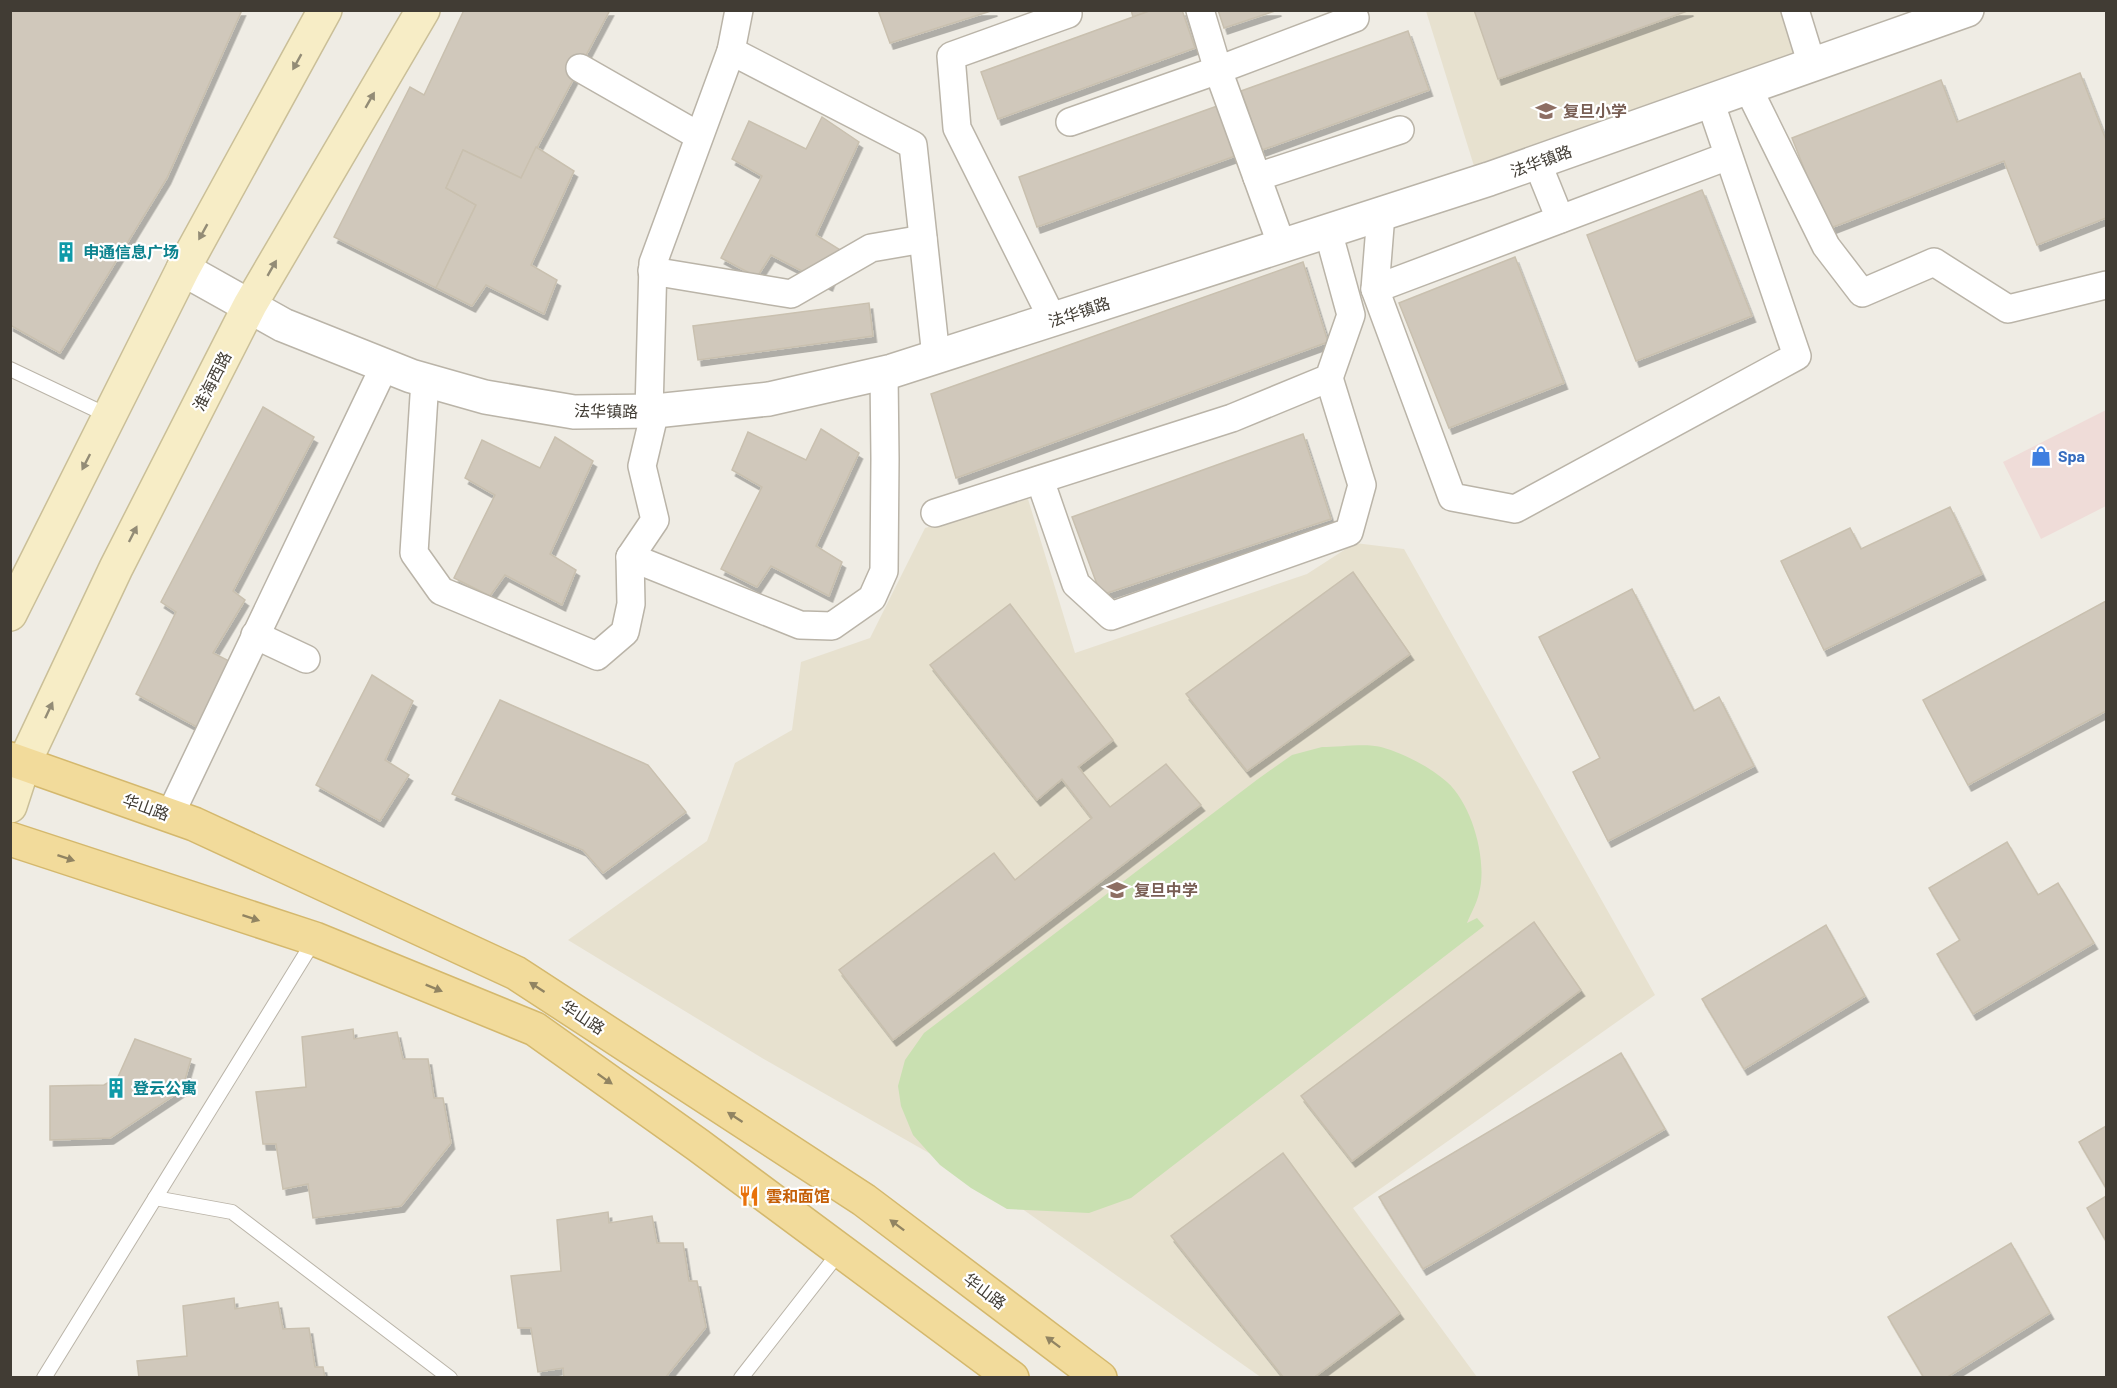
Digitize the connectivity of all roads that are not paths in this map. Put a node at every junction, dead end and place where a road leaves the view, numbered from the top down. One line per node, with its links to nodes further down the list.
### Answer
1 (325, 10): 26 (main road, one-way to 26)
2 (423, 10): 30 (main road, 淮海西路, one-way to 2)
3 (740, 10): 9 (street)
4 (1200, 10): 12 (street)
5 (1795, 10): 10 (street)
6 (1967, 10): 10 (street, 法华镇路)
7 (1068, 14): 31 (street)
8 (1355, 18): 12 (street)
9 (731, 51): 17 (street); 24 (street)
10 (1812, 65): 13 (street, 法华镇路)
11 (580, 68): 17 (street)
12 (1218, 70): 15 (street); 20 (street)
13 (1748, 88): 14 (street, 法华镇路); 28 (street)
14 (1710, 101): 18 (street); 19 (street, 法华镇路)
15 (1070, 122)
16 (1400, 130): 20 (street)
17 (699, 136): 27 (street)
18 (1728, 156): 22 (street); 29 (street)
19 (1537, 162): 21 (street, 法华镇路); 22 (street)
20 (1257, 177): 25 (street)
21 (1381, 214): 23 (street, 法华镇路); 29 (street)
22 (1560, 219): 29 (street)
23 (1328, 231): 25 (street, 法华镇路); 36 (street)
24 (923, 239): 27 (street); 32 (street)
25 (1282, 246): 31 (street, 法华镇路)
26 (183, 269): 30 (street, 法华镇路); 39 (main road)
27 (652, 271): 38 (street)
28 (2106, 285)
29 (1375, 289)
30 (250, 305): 33 (street, 法华镇路); 46 (main road, 淮海西路, one-way to 30)
31 (1053, 320): 32 (street, 法华镇路)
32 (936, 357): 35 (street, 法华镇路)
33 (385, 365): 37 (street, 法华镇路); 44 (street)
34 (10, 369): 39 (lane)
35 (884, 373): 38 (street, 法华镇路); 42 (street)
36 (1329, 378): 40 (street); 40 (street)
37 (425, 380): 38 (street, 法华镇路); 42 (street)
38 (652, 411): 42 (street)
39 (109, 416): 43 (main road, one-way to 43)
40 (1040, 480): 41 (street)
41 (935, 513)
42 (630, 557)
43 (10, 614)
44 (255, 635): 45 (street); 48 (street)
45 (306, 659)
46 (17, 761): 47 (main road, 淮海西路); 48 (main road, 华山路)
47 (10, 806)
48 (170, 815): 57 (main road, 华山路, one-way to 48)
49 (10, 839): 50 (main road, one-way to 50)
50 (315, 939): 51 (lane); 52 (main road, one-way to 52)
51 (154, 1198): 53 (lane); 54 (lane)
52 (841, 1250): 55 (lane); 56 (main road)
53 (442, 1375)
54 (44, 1377)
55 (741, 1377)
56 (1012, 1377)
57 (1100, 1377)

